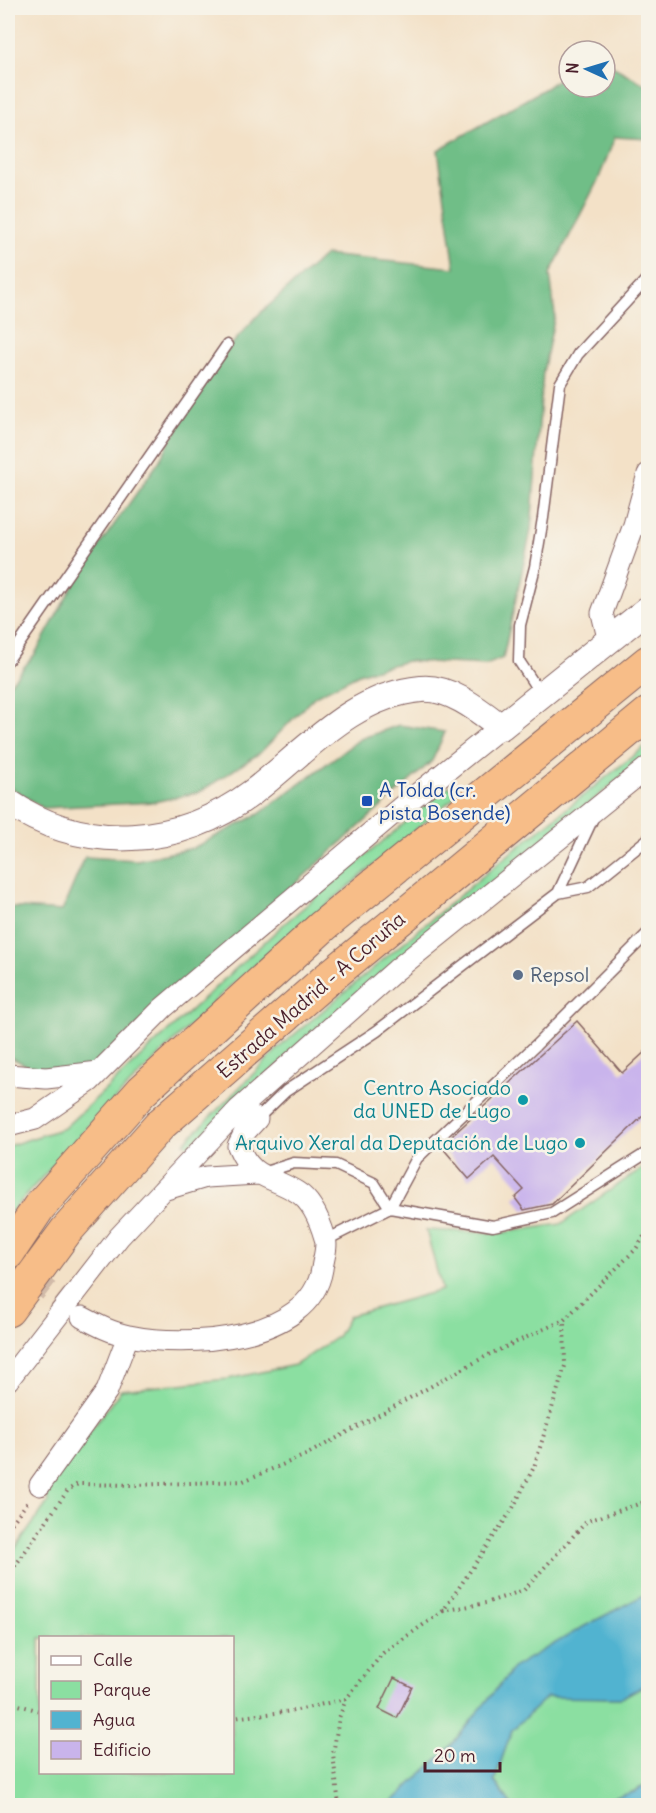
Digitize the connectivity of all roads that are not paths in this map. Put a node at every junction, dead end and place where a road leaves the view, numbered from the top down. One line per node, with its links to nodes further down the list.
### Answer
1 (648, 278): 8 (lane)
2 (227, 345): 6 (lane)
3 (648, 474): 5 (street)
4 (648, 609): 5 (street)
5 (609, 642): 8 (street)
6 (8, 660)
7 (648, 662): 24 (highway, Estrada Madrid - A Coruña)
8 (542, 696): 10 (street)
9 (648, 714): 29 (highway, Estrada Madrid - A Coruña)
10 (501, 727): 12 (street); 17 (street)
11 (648, 767): 13 (street)
12 (8, 802)
13 (599, 806): 15 (lane); 19 (street)
14 (648, 839): 15 (lane)
15 (558, 893): 19 (lane)
16 (648, 933): 25 (lane)
17 (99, 1072): 18 (street); 20 (street)
18 (8, 1075)
19 (248, 1114): 22 (street); 23 (street)
20 (8, 1126)
21 (648, 1152): 25 (lane)
22 (257, 1174): 23 (street); 25 (lane); 26 (street)
23 (162, 1190): 32 (street)
24 (39, 1207): 27 (highway); 28 (highway, Estrada Madrid - A Coruña)
25 (390, 1208): 26 (lane)
26 (326, 1240): 31 (street)
27 (8, 1244)
28 (8, 1252)
29 (8, 1310)
30 (82, 1317): 31 (street)
31 (128, 1336): 33 (street)
32 (8, 1380)
33 (40, 1485)

